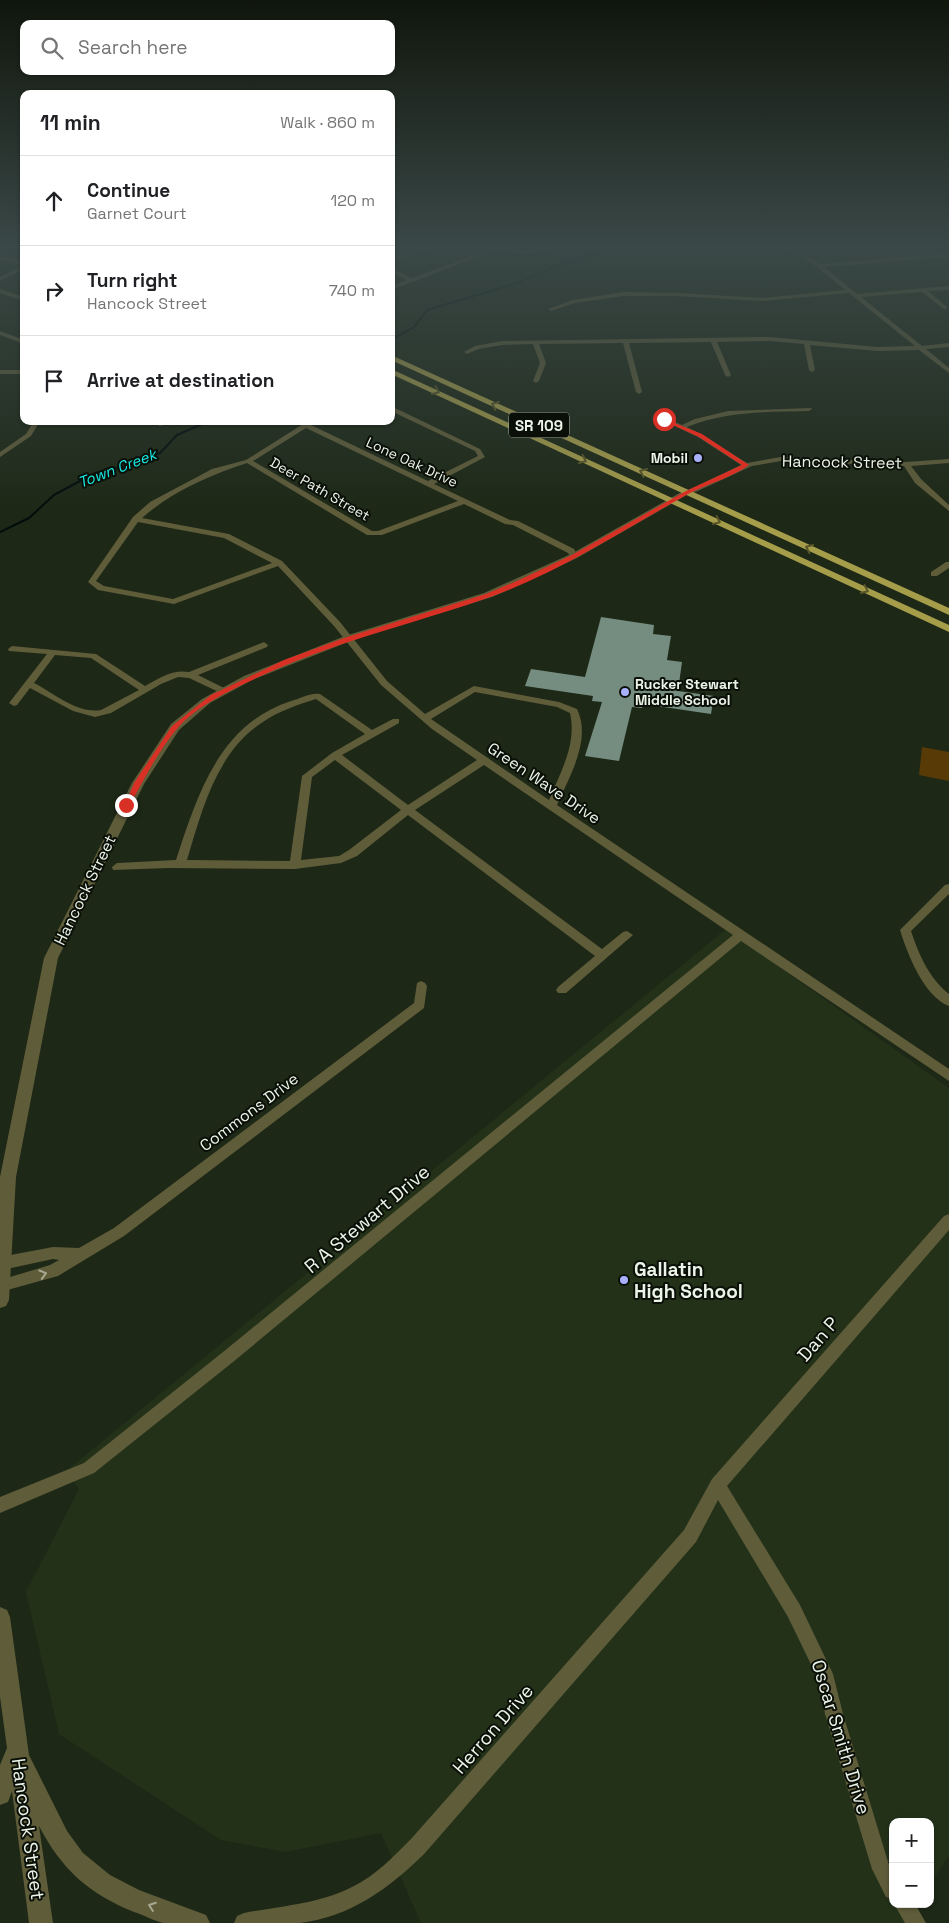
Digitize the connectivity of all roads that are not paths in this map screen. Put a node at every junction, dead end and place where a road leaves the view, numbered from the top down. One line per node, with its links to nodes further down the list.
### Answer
1 (2, 334): 3 (street)
2 (902, 334): 9 (street)
3 (20, 340)
4 (714, 340): 5 (street); 6 (street); 17 (street)
5 (626, 342): 7 (street); 19 (street)
6 (807, 342): 9 (street); 12 (street)
7 (535, 343): 10 (street); 18 (street)
8 (949, 344): 9 (street)
9 (920, 348): 13 (street)
10 (467, 352)
11 (395, 359): 32 (highway, SR 109, one-way to 11)
12 (812, 370)
13 (949, 371)
14 (0, 372): 15 (street)
15 (20, 372)
16 (395, 373): 34 (highway, SR 109, one-way to 34)
17 (728, 375)
18 (536, 381)
19 (639, 392)
20 (809, 409): 25 (street)
21 (395, 410): 31 (street)
22 (664, 419): 25 (street)
23 (35, 425): 26 (street)
24 (305, 425): 27 (street); 31 (street, Lone Oak Drive)
25 (682, 427): 30 (street)
26 (0, 455)
27 (248, 461): 33 (street, Deer Path Street); 36 (street)
28 (949, 461): 29 (street, Hancock Street)
29 (906, 464): 30 (street, Hancock Street); 35 (street)
30 (746, 465): 32 (street, Hancock Street)
31 (428, 484): 33 (street, Lone Oak Drive)
32 (688, 492): 34 (street, Hancock Street); 41 (highway, SR 109, one-way to 32)
33 (466, 501): 37 (street, Lone Oak Drive)
34 (673, 501): 37 (street, Hancock Street); 42 (highway, SR 109, one-way to 42)
35 (949, 509)
36 (136, 519): 38 (street, Green Wave Drive); 38 (street)
37 (574, 556): 43 (street, Hancock Street)
38 (279, 563): 43 (street, Green Wave Drive)
39 (949, 564): 40 (street)
40 (934, 574)
41 (949, 612)
42 (949, 629)
43 (349, 638): 50 (street, Hancock Street); 52 (street, Green Wave Drive)
44 (264, 644): 47 (street)
45 (12, 649): 46 (street)
46 (53, 652): 48 (street); 49 (street)
47 (191, 675): 49 (street); 50 (street)
48 (28, 683): 49 (street); 51 (street)
49 (144, 690)
50 (224, 691): 72 (street, Hancock Street)
51 (14, 703)
52 (424, 718): 56 (street, Green Wave Drive); 57 (street)
53 (396, 721): 54 (street)
54 (372, 734): 55 (street); 59 (street)
55 (335, 755): 58 (street); 60 (street)
56 (484, 760): 57 (street, Green Wave Drive); 58 (street)
57 (551, 806): 64 (street, Green Wave Drive)
58 (408, 810): 60 (street); 65 (street)
59 (180, 865): 60 (street); 61 (street)
60 (295, 865)
61 (116, 867)
62 (949, 888): 68 (street)
63 (627, 935): 65 (street)
64 (741, 935): 69 (street, Green Wave Drive); 75 (street, R A Stewart Drive)
65 (603, 956): 67 (street)
66 (421, 986): 71 (street, Commons Drive)
67 (562, 990)
68 (949, 1001)
69 (949, 1076)
70 (949, 1220): 74 (street, Dan P)
71 (81, 1255): 72 (street); 73 (street, Commons Drive, one-way to 71)
72 (2, 1263): 73 (street, Hancock Street)
73 (0, 1293)
74 (718, 1485): 79 (street, Oscar Smith Drive); 83 (street, Herron Drive)
75 (0, 1505)
76 (0, 1617): 77 (street, Hancock Street)
77 (16, 1751): 78 (street); 81 (street, Hancock Street); 82 (street, one-way to 77)
78 (0, 1794)
79 (889, 1883)
80 (905, 1908): 84 (street)
81 (41, 1923)
82 (198, 1923)
83 (244, 1923)
84 (916, 1923)

